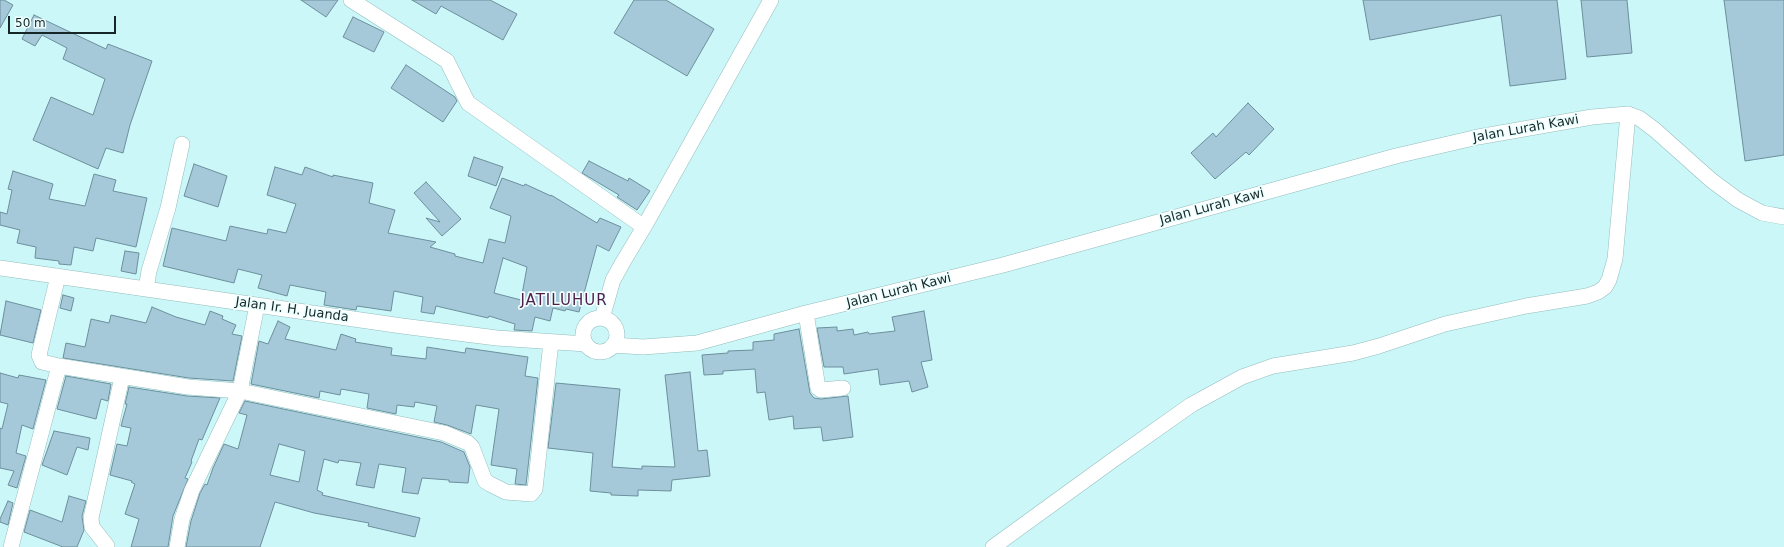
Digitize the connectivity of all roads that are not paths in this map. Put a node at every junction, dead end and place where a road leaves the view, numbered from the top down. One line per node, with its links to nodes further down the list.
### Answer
1 (351, 0): 6 (street)
2 (771, 0): 6 (street)
3 (1628, 114): 5 (street); 11 (street, Jalan Lurah Kawi); 23 (street)
4 (182, 144): 9 (street)
5 (1784, 217)
6 (644, 227): 12 (street)
7 (0, 268): 8 (street, Jalan Ir. H. Juanda)
8 (58, 276): 9 (street, Jalan Ir. H. Juanda); 16 (street)
9 (150, 290): 10 (street, Jalan Ir. H. Juanda)
10 (257, 305): 13 (street, Jalan Ir. H. Juanda); 19 (street)
11 (806, 313): 15 (street, Jalan Lurah Kawi); 18 (street)
12 (602, 318): 14 (street); 15 (street)
13 (551, 342): 14 (street, Jalan Ir. H. Juanda); 19 (street)
14 (586, 344): 15 (street)
15 (613, 345)
16 (59, 366): 17 (street); 21 (street)
17 (122, 377): 19 (street); 20 (street)
18 (843, 388)
19 (240, 391): 22 (street)
20 (106, 546)
21 (11, 547)
22 (177, 547)
23 (993, 547)

